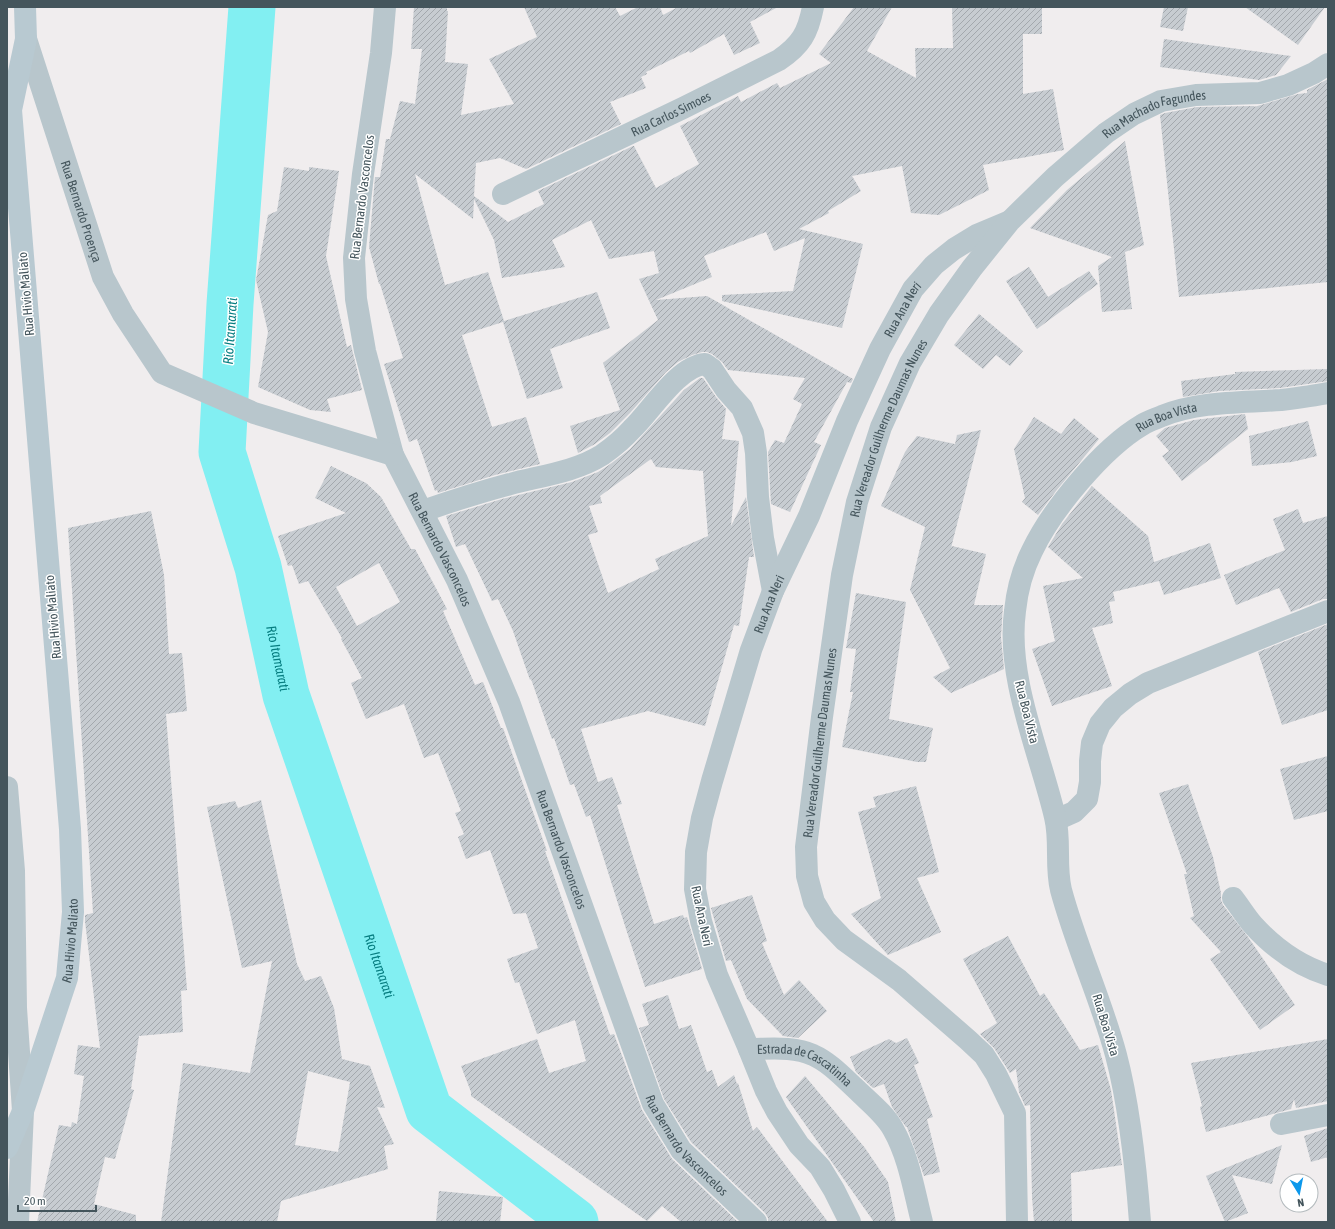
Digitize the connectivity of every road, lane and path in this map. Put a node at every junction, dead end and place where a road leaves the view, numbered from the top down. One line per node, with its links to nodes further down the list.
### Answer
1 (25, 7): 4 (street, Rua Hivio Maliato)
2 (385, 7): 9 (street, Rua Bernardo Vasconcelos)
3 (813, 7): 6 (street, Rua Carlos Simoes)
4 (26, 39): 9 (street, Rua Bernardo Proença); 18 (street, Rua Hivio Maliato)
5 (1328, 64): 7 (street, Rua Machado Fagundes)
6 (503, 194)
7 (1009, 222): 11 (street, Rua Ana Neri); 26 (street, Rua Vereador Guilherme Daumas Nunes)
8 (1328, 393): 14 (street, Rua Boa Vista)
9 (393, 455): 10 (street, Rua Bernardo Vasconcelos)
10 (423, 511): 11 (street); 23 (street, Rua Bernardo Vasconcelos)
11 (773, 591): 17 (street, Rua Ana Neri)
12 (1328, 611): 14 (street)
13 (7, 787): 18 (street)
14 (1056, 820): 27 (street, Rua Boa Vista)
15 (1233, 898): 16 (street)
16 (1328, 975)
17 (749, 1049): 24 (street, Estrada de Cascatinha); 25 (street, Estrada de Cascatinha)
18 (23, 1111): 21 (street); 22 (street, Rua Hivio Maliato)
19 (1328, 1115): 20 (street)
20 (1281, 1124)
21 (8, 1145)
22 (18, 1222)
23 (756, 1222)
24 (850, 1222)
25 (922, 1222)
26 (1017, 1222)
27 (1140, 1222)

